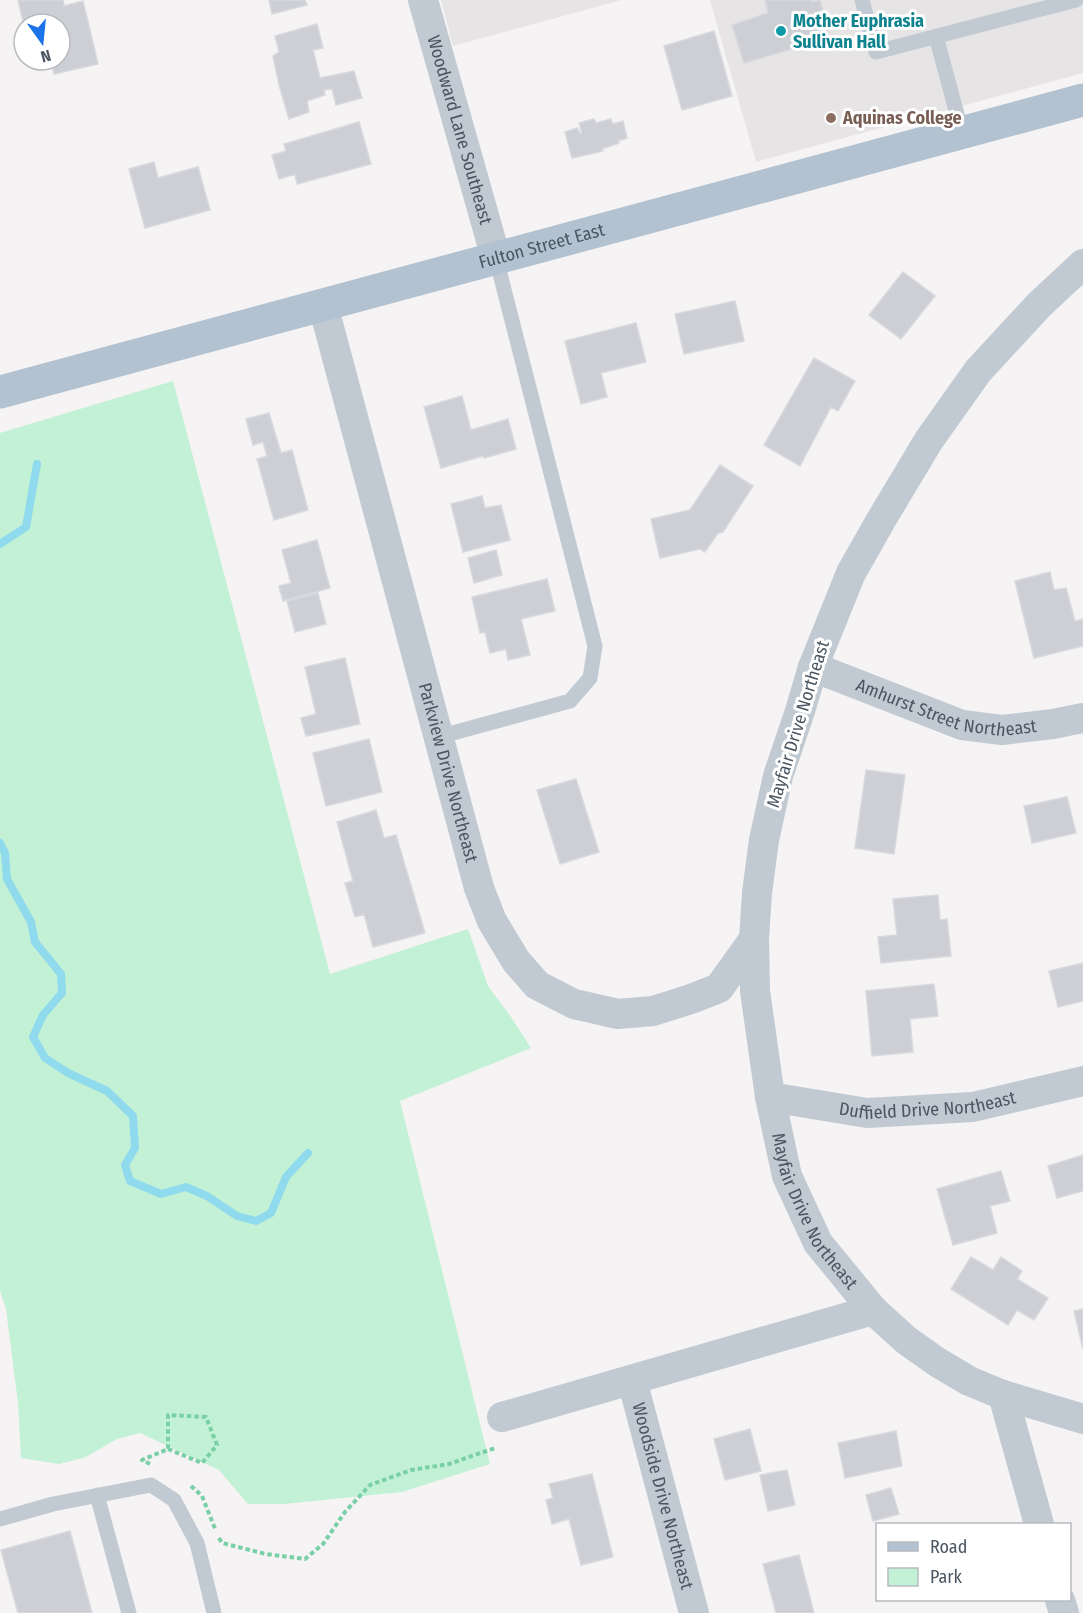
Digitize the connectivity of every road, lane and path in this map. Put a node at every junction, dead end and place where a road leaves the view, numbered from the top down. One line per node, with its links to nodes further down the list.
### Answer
1 (423, 0): 7 (street, Woodward Lane Southeast)
2 (862, 0): 4 (lane)
3 (1076, 0): 4 (lane)
4 (936, 36): 6 (lane)
5 (1083, 100): 6 (main road, Fulton Street East)
6 (962, 133): 7 (main road, Fulton Street East)
7 (496, 258): 9 (main road, Fulton Street East); 13 (lane)
8 (1083, 264): 11 (street, Mayfair Drive Northeast)
9 (323, 305): 10 (main road, Fulton Street East); 13 (street, Parkview Drive Northeast)
10 (0, 392)
11 (813, 667): 12 (street, Amhurst Street Northeast); 14 (street, Mayfair Drive Northeast)
12 (1083, 718)
13 (438, 737): 14 (street, Parkview Drive Northeast)
14 (754, 939): 16 (street, Mayfair Drive Northeast)
15 (1083, 1081): 16 (street, Duffield Drive Northeast)
16 (770, 1096): 17 (street, Mayfair Drive Northeast)
17 (873, 1310): 18 (street, Mayfair Drive Northeast); 19 (street, Mayfair Drive Northeast)
18 (632, 1380): 20 (street, Mayfair Drive Northeast); 31 (street, Woodside Drive Northeast)
19 (1003, 1395): 21 (street, Mayfair Drive Northeast); 28 (street)
20 (502, 1417)
21 (1083, 1419)
22 (495, 1448): 25 (path)
23 (168, 1449): 23 (path); 24 (path)
24 (153, 1465)
25 (185, 1479)
26 (97, 1495): 27 (lane); 29 (lane); 30 (lane)
27 (0, 1519)
28 (1039, 1523)
29 (129, 1613)
30 (214, 1613)
31 (694, 1613)

